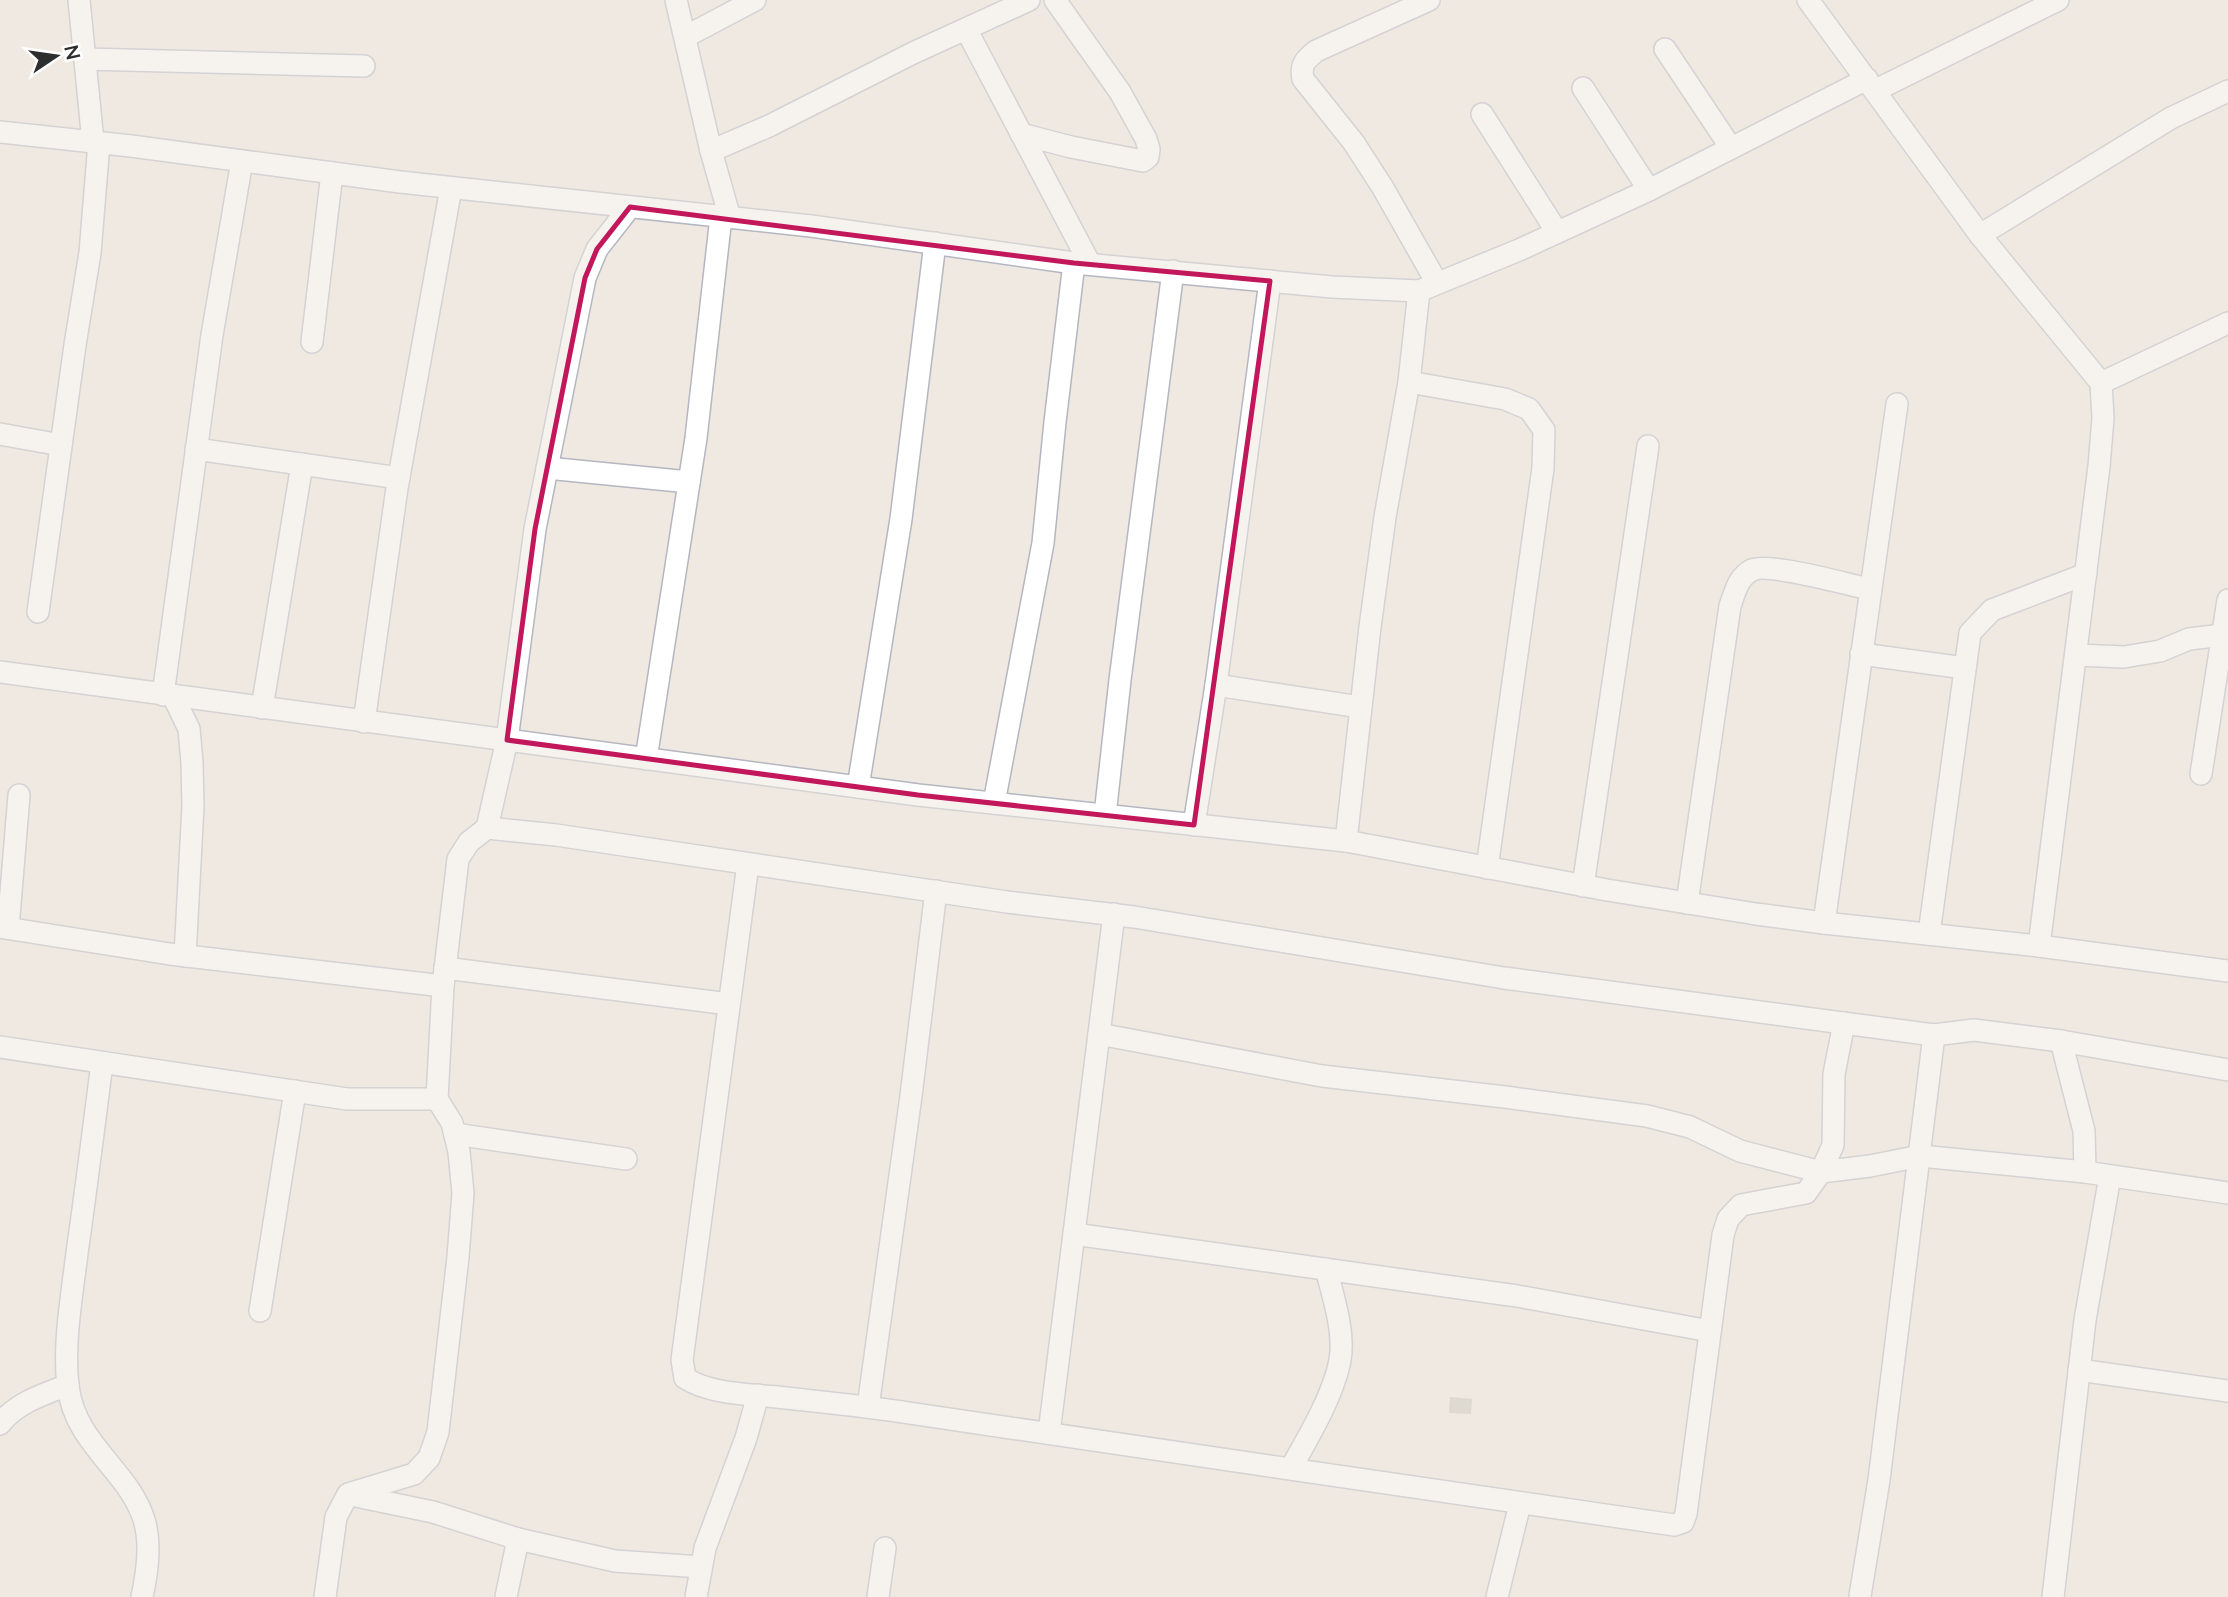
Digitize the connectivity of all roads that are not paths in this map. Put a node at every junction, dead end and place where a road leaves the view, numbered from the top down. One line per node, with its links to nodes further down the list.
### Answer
1 (79, 0): 12 (street)
2 (677, 0): 10 (street)
3 (755, 0): 10 (street)
4 (1029, 0): 9 (street)
5 (1055, 0): 19 (street)
6 (1429, 0): 35 (street)
7 (1808, 0): 14 (street)
8 (2058, 0): 14 (street)
9 (966, 29): 19 (street); 22 (street)
10 (685, 37): 22 (street)
11 (1665, 49): 21 (street)
12 (85, 59): 13 (street); 20 (street)
13 (364, 66)
14 (1871, 85): 21 (street); 30 (street)
15 (1583, 88): 26 (street)
16 (2228, 91): 30 (street)
17 (1482, 114): 29 (street)
18 (0, 132): 20 (street)
19 (1021, 134): 32 (street)
20 (96, 142): 23 (street); 42 (street)
21 (1731, 148): 26 (street)
22 (711, 151): 28 (street)
23 (242, 161): 24 (street); 44 (street)
24 (332, 173): 25 (street); 37 (street)
25 (451, 188): 27 (street); 47 (street)
26 (1649, 190): 29 (street)
27 (630, 206): 28 (street); 46 (street)
28 (725, 217): 31 (street); 48 (street)
29 (1558, 232): 35 (street)
30 (1980, 235): 39 (street)
31 (935, 243): 32 (street); 66 (street)
32 (1082, 263): 33 (street); 68 (street)
33 (1173, 271): 34 (street); 69 (street)
34 (1270, 281): 35 (street); 58 (street)
35 (1428, 287): 38 (street)
36 (2228, 323): 39 (street)
37 (312, 342)
38 (1409, 382): 60 (street); 74 (street)
39 (2101, 383): 49 (street)
40 (1897, 404): 50 (street)
41 (0, 434): 42 (street)
42 (61, 445): 52 (street)
43 (1648, 446): 75 (street)
44 (197, 449): 45 (street); 59 (street)
45 (302, 464): 47 (street); 61 (street)
46 (547, 468): 48 (street); 63 (street)
47 (399, 478): 62 (street)
48 (689, 482): 64 (street)
49 (2086, 574): 55 (street); 56 (street)
50 (1870, 589): 54 (street); 77 (street)
51 (2228, 600): 53 (street)
52 (38, 612)
53 (2225, 636): 55 (street); 65 (street)
54 (1861, 654): 56 (street); 79 (street)
55 (2076, 655): 82 (street)
56 (1965, 668): 81 (street)
57 (0, 672): 59 (street)
58 (1216, 685): 60 (street); 70 (street)
59 (168, 696): 61 (street); 83 (street)
60 (1360, 707): 72 (street)
61 (262, 708): 62 (street)
62 (364, 722): 63 (street)
63 (507, 740): 64 (street); 71 (street)
64 (646, 759): 66 (street)
65 (2201, 774)
66 (858, 787): 68 (street)
67 (19, 795): 80 (street)
68 (994, 803): 69 (street)
69 (1105, 815): 70 (street)
70 (1194, 824): 72 (street)
71 (487, 828): 73 (street); 85 (street)
72 (1346, 841): 74 (street)
73 (748, 864): 76 (street); 86 (street)
74 (1487, 868): 75 (street)
75 (1583, 886): 77 (street)
76 (936, 891): 78 (street); 111 (street)
77 (1687, 903): 79 (street)
78 (1114, 914): 87 (street); 88 (street)
79 (1824, 923): 81 (street)
80 (4, 928): 83 (street)
81 (1929, 934): 82 (street)
82 (2039, 946): 84 (street)
83 (185, 956): 85 (street)
84 (2228, 971)
85 (444, 977): 86 (street); 95 (street)
86 (729, 1004): 110 (street)
87 (1844, 1023): 89 (street); 99 (street)
88 (1099, 1034): 99 (street); 103 (street)
89 (1934, 1035): 90 (street); 97 (street)
90 (2061, 1041): 93 (street); 100 (street)
91 (0, 1047): 92 (street)
92 (102, 1063): 94 (street); 108 (street)
93 (2228, 1070)
94 (295, 1091): 95 (street); 105 (street)
95 (438, 1099): 96 (street)
96 (455, 1135): 98 (street); 115 (street)
97 (1920, 1156): 99 (street); 100 (street); 120 (street)
98 (626, 1158)
99 (1821, 1172): 106 (street)
100 (2085, 1172): 101 (street)
101 (2110, 1175): 102 (street); 107 (street)
102 (2228, 1193)
103 (1074, 1234): 104 (street); 113 (street)
104 (1326, 1269): 106 (street); 114 (street)
105 (260, 1311)
106 (1710, 1331): 116 (street)
107 (2079, 1370): 109 (street); 121 (street)
108 (68, 1385): 112 (street); 122 (street)
109 (2228, 1391)
110 (758, 1395): 111 (street); 119 (street)
111 (868, 1407): 113 (street)
112 (0, 1424)
113 (1049, 1433): 114 (street)
114 (1291, 1468): 116 (street)
115 (348, 1494): 117 (street); 123 (street)
116 (1520, 1504): 127 (street)
117 (518, 1539): 119 (street); 124 (street)
118 (885, 1548): 126 (street)
119 (701, 1567): 125 (street)
120 (1860, 1596)
121 (2058, 1596)
122 (142, 1597)
123 (325, 1597)
124 (506, 1597)
125 (696, 1597)
126 (878, 1597)
127 (1497, 1597)

